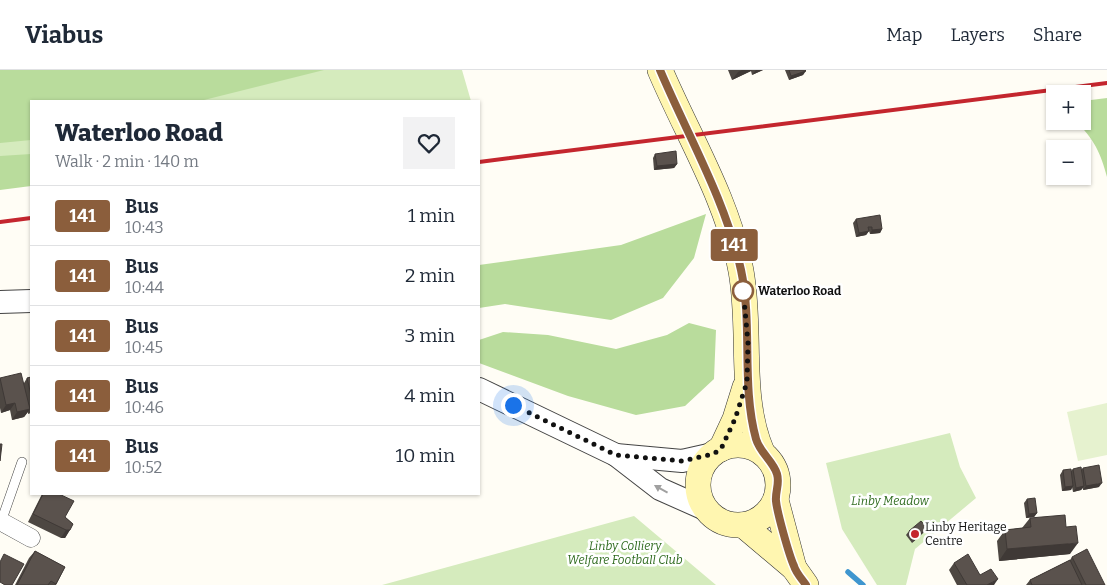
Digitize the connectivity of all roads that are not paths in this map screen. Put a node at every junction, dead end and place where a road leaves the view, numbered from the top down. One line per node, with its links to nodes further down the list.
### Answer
1 (660, 70): 4 (main road)
2 (30, 301): 3 (street)
3 (0, 302)
4 (747, 382): 6 (main road); 7 (main road)
5 (480, 389): 8 (street)
6 (717, 451): 7 (main road); 8 (street); 11 (main road)
7 (762, 452): 10 (main road)
8 (616, 455): 11 (street, one-way to 8)
9 (22, 462): 12 (lane)
10 (776, 500): 13 (main road); 15 (main road)
11 (705, 509): 13 (main road)
12 (1, 522): 14 (street)
13 (743, 525): 15 (main road)
14 (31, 538)
15 (800, 576)

